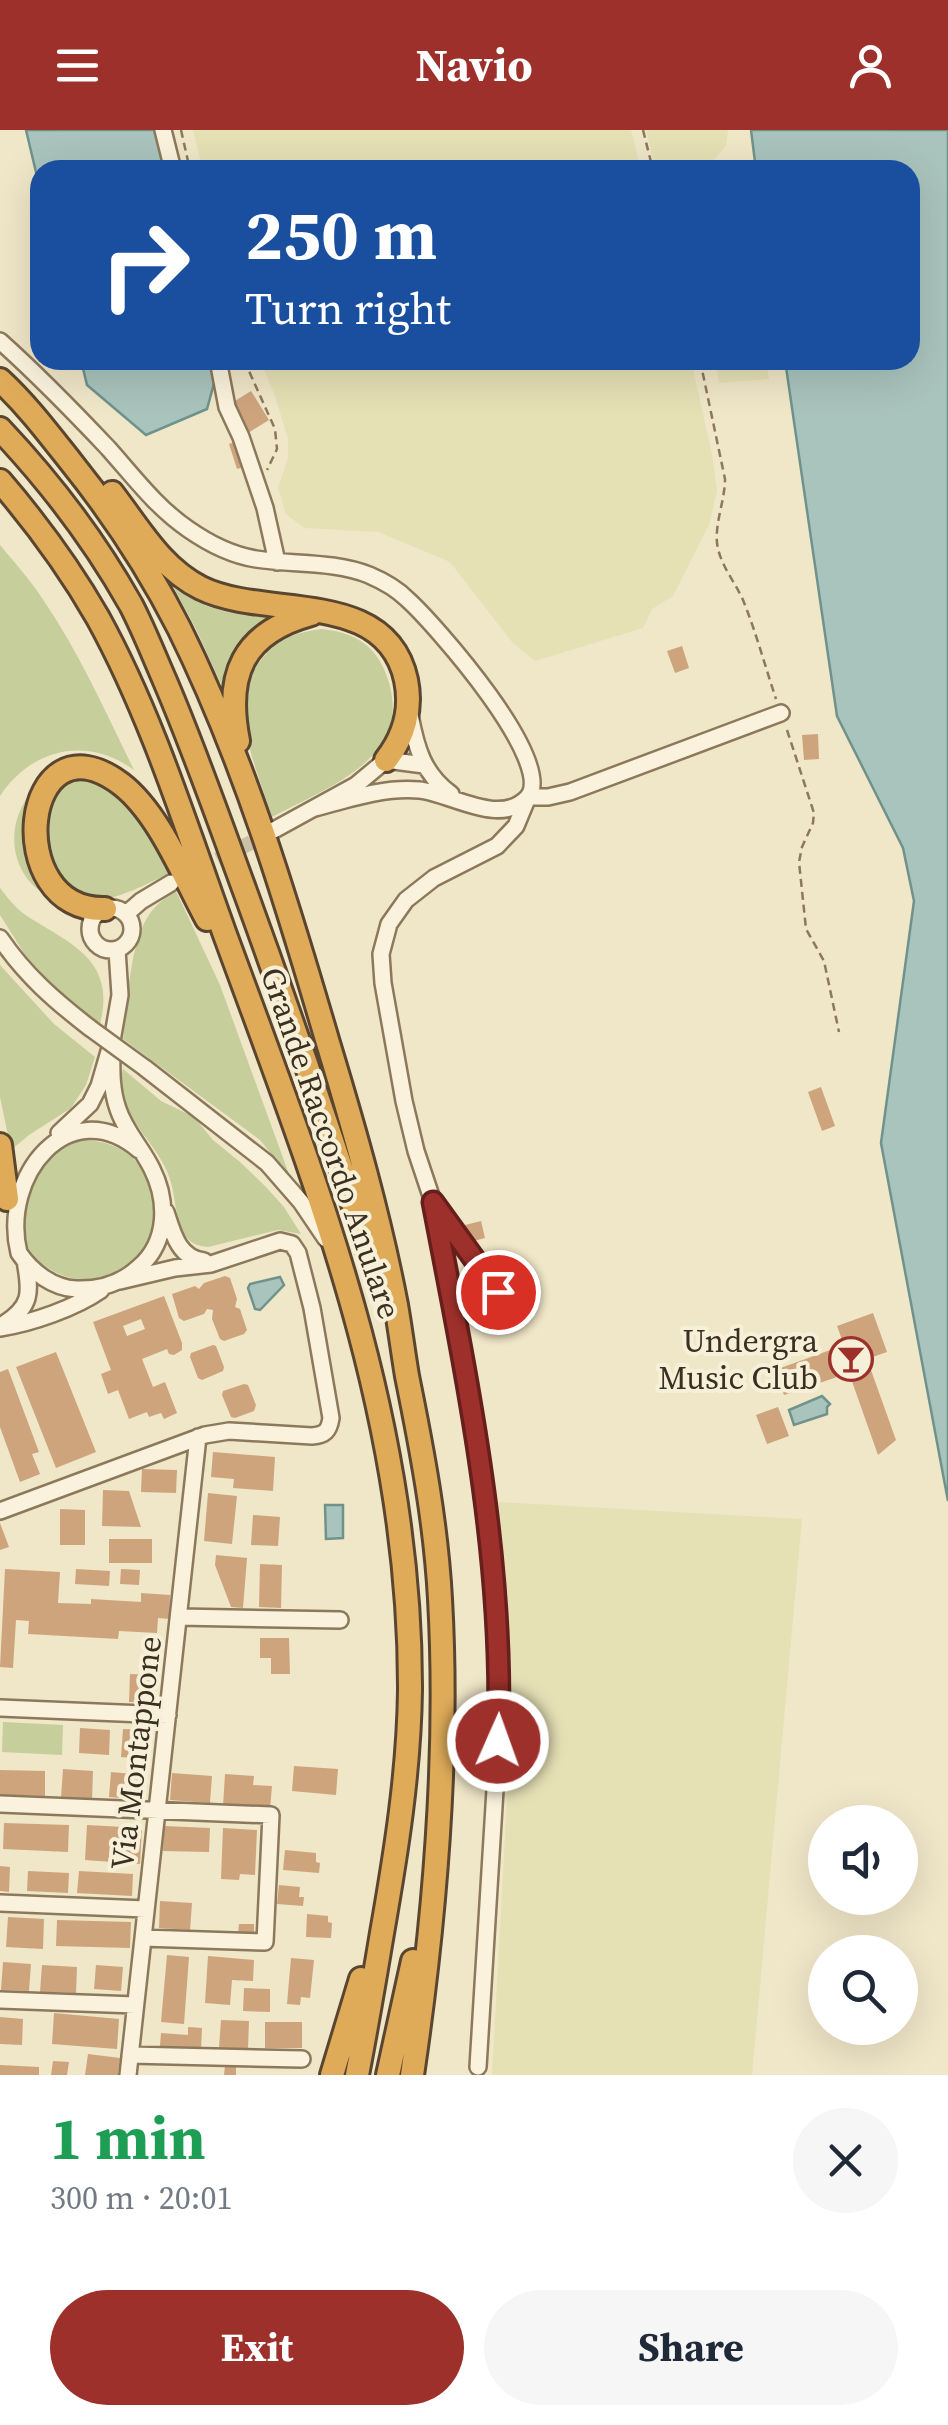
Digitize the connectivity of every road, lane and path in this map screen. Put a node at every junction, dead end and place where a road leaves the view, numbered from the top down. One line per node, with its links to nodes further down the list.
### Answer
1 (163, 130): 4 (street)
2 (181, 130): 5 (path)
3 (643, 130): 6 (path)
4 (170, 160)
5 (188, 160)
6 (650, 160)
7 (0, 341): 8 (street)
8 (30, 370)
9 (30, 370): 18 (street)
10 (220, 370): 17 (street)
11 (248, 370): 17 (path)
12 (702, 370): 21 (path)
13 (0, 380): 14 (highway, Grande Raccordo Anulare)
14 (29, 409): 19 (highway); 24 (highway, Grande Raccordo Anulare)
15 (0, 429): 50 (highway, Grande Raccordo Anulare)
16 (0, 481): 35 (highway, Grande Raccordo Anulare)
17 (258, 489): 18 (street)
18 (277, 562): 26 (street)
19 (318, 612): 20 (highway); 24 (highway)
20 (408, 703): 22 (highway); 23 (street)
21 (781, 713): 26 (street); 36 (path)
22 (386, 760): 23 (street); 28 (street)
23 (424, 764): 27 (street)
24 (247, 789): 50 (highway, Grande Raccordo Anulare)
25 (21, 794): 35 (highway)
26 (528, 797): 27 (street); 43 (street)
27 (462, 802): 28 (street)
28 (315, 808): 29 (street)
29 (274, 830)
30 (171, 883): 32 (street)
31 (31, 894): 32 (highway)
32 (115, 912): 34 (street); 34 (street)
33 (0, 938): 46 (street, bridge)
34 (118, 950): 37 (street)
35 (246, 992): 46 (highway, Grande Raccordo Anulare)
36 (839, 1032)
37 (112, 1041): 38 (street); 40 (street)
38 (52, 1138): 40 (street); 41 (street)
39 (0, 1145): 41 (highway)
40 (139, 1150): 42 (street)
41 (6, 1200): 44 (street)
42 (162, 1200): 45 (street); 47 (street)
43 (433, 1202): 48 (street); 68 (street)
44 (25, 1261): 47 (street); 49 (street)
45 (218, 1261): 47 (street); 51 (street)
46 (341, 1263): 60 (highway, Grande Raccordo Anulare)
47 (114, 1283): 49 (street)
48 (498, 1292)
49 (0, 1327)
50 (407, 1374): 59 (highway, Grande Raccordo Anulare)
51 (198, 1437): 52 (street); 53 (street, Via Montappone)
52 (0, 1511)
53 (179, 1616): 54 (street); 56 (street, Via Montappone)
54 (340, 1620)
55 (0, 1708): 56 (street)
56 (168, 1714): 58 (street, Via Montappone)
57 (0, 1804): 58 (street)
58 (157, 1809): 62 (street, Via Montappone); 63 (street)
59 (436, 1854): 72 (highway, Grande Raccordo Anulare); 73 (highway, Grande Raccordo Anulare)
60 (391, 1880): 70 (highway, Grande Raccordo Anulare); 71 (highway, Grande Raccordo Anulare)
61 (0, 1903): 62 (street)
62 (145, 1908): 63 (street, Via Montappone)
63 (143, 1938): 65 (street, Via Montappone)
64 (0, 2000): 65 (street)
65 (135, 2005): 66 (street, Via Montappone)
66 (130, 2055): 67 (street); 69 (street, Via Montappone)
67 (302, 2059)
68 (478, 2067)
69 (128, 2075)
70 (332, 2075)
71 (357, 2075)
72 (388, 2075)
73 (415, 2075)

